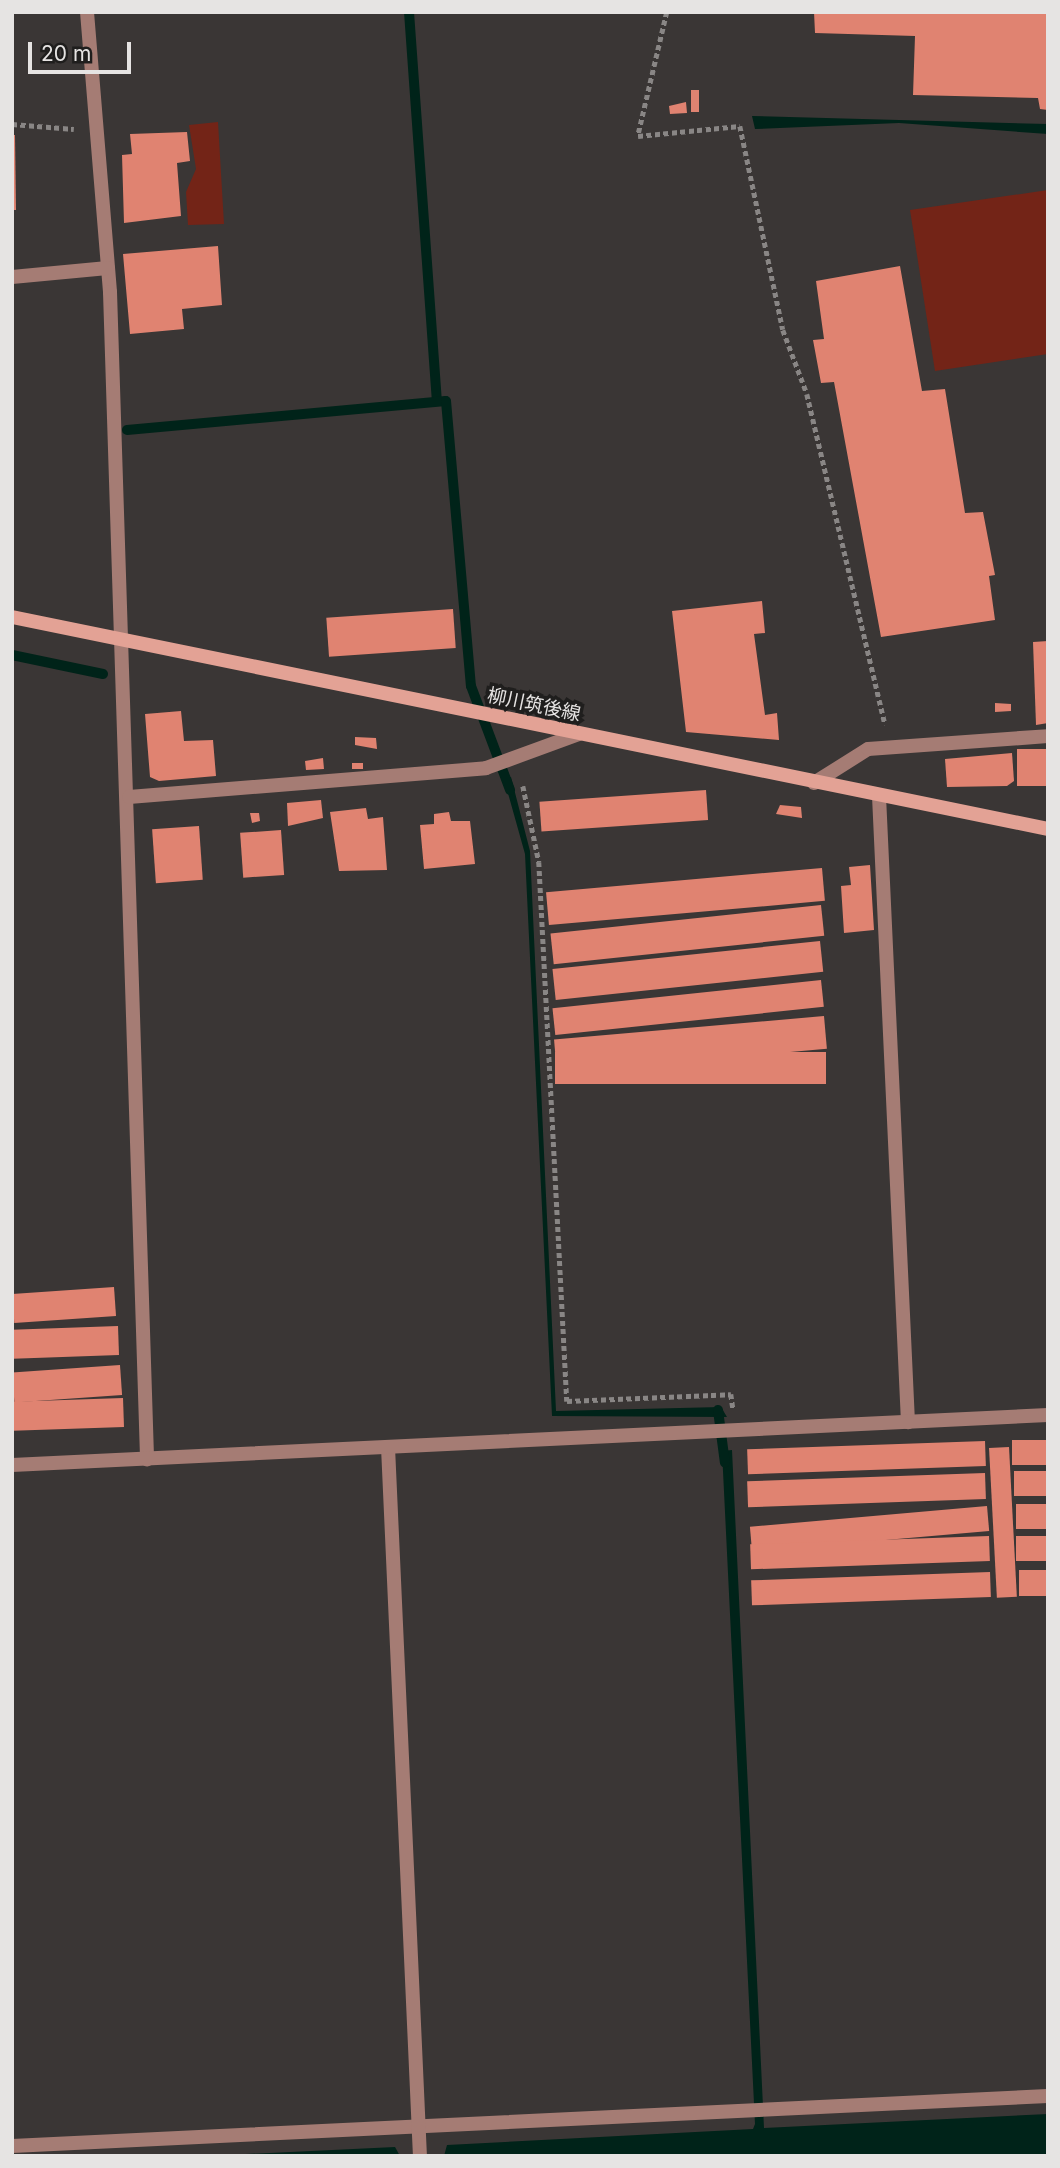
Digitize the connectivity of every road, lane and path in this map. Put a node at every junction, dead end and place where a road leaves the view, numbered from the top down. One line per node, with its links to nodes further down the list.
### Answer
1 (87, 12): 4 (street)
2 (667, 12): 11 (path)
3 (12, 124): 4 (path)
4 (97, 131): 5 (street)
5 (108, 268): 6 (street); 8 (street)
6 (12, 277)
7 (12, 617): 8 (main road, 柳川筑後線)
8 (125, 642): 9 (main road, 柳川筑後線); 15 (street)
9 (579, 734): 12 (main road, 柳川筑後線); 15 (street)
10 (1048, 736): 12 (street)
11 (889, 741)
12 (814, 783): 14 (main road, 柳川筑後線)
13 (523, 786): 19 (path)
14 (879, 796): 16 (main road, 柳川筑後線); 18 (street)
15 (129, 797): 21 (street)
16 (1048, 829)
17 (1048, 1415): 18 (street)
18 (908, 1422): 19 (street)
19 (736, 1430): 20 (street)
20 (387, 1447): 21 (street); 24 (street)
21 (147, 1460): 22 (street)
22 (12, 1465)
23 (1048, 2096): 24 (street)
24 (419, 2127): 25 (street); 26 (street)
25 (12, 2146)
26 (420, 2156)

